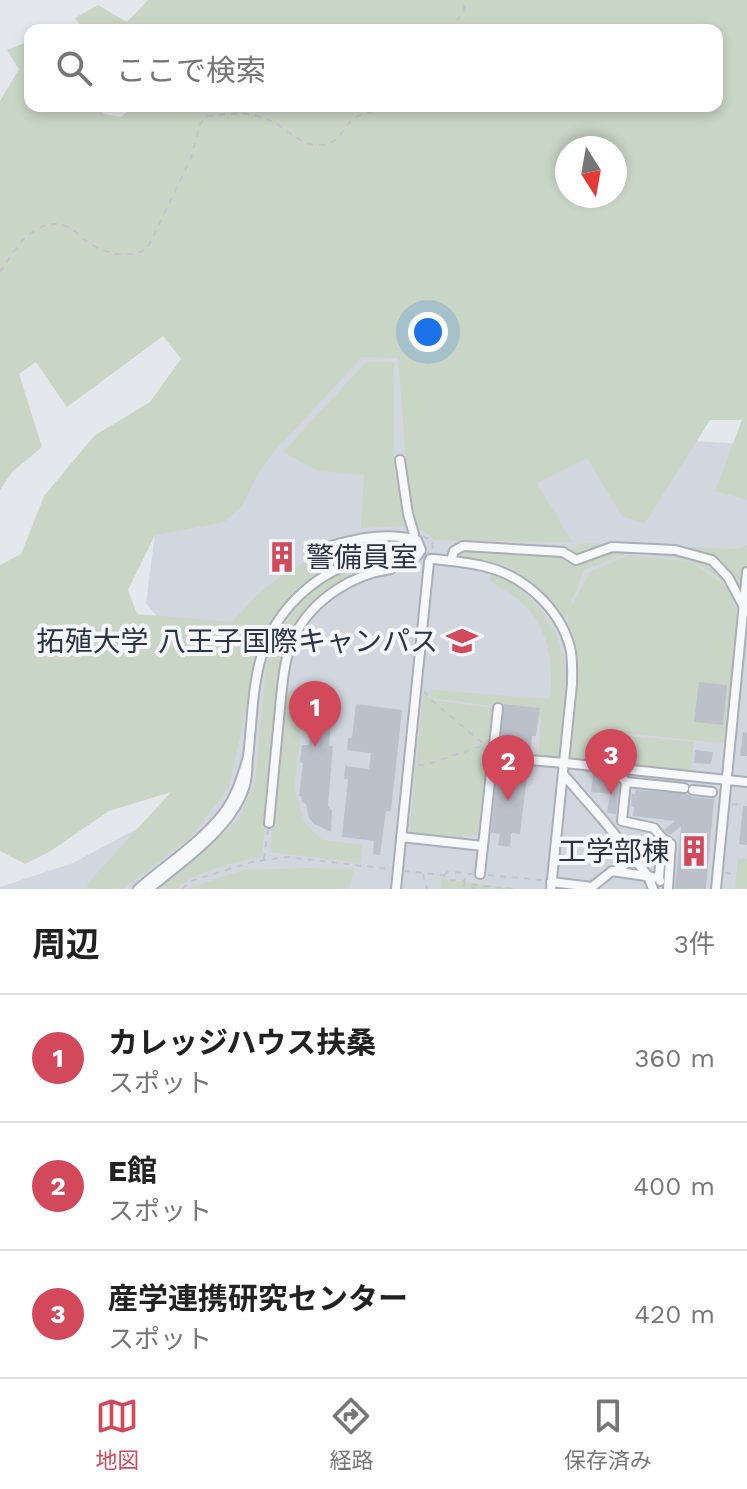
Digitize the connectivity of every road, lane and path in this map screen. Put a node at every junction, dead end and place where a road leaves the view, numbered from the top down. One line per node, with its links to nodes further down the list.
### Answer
1 (465, 0): 2 (path)
2 (454, 24)
3 (234, 112): 6 (path)
4 (234, 112): 5 (path)
5 (379, 112)
6 (0, 272)
7 (400, 460): 8 (lane)
8 (414, 534)
9 (315, 551): 10 (lane)
10 (419, 554): 11 (lane); 12 (lane)
11 (390, 557): 28 (lane); 34 (lane)
12 (430, 559): 13 (lane); 35 (lane)
13 (451, 561): 15 (lane); 21 (lane)
14 (747, 572): 15 (lane)
15 (744, 607): 16 (lane)
16 (744, 629): 25 (lane)
17 (421, 687): 19 (path)
18 (498, 708): 19 (lane)
19 (489, 746): 22 (path); 37 (lane)
20 (529, 760): 21 (lane)
21 (565, 763): 23 (lane); 24 (lane)
22 (413, 764)
23 (614, 768): 25 (lane); 26 (lane)
24 (563, 774): 32 (lane); 52 (lane)
25 (725, 780): 27 (lane); 62 (lane)
26 (626, 782): 29 (lane); 33 (lane)
27 (747, 782)
28 (242, 785): 54 (lane); 55 (lane)
29 (712, 792)
30 (727, 803): 31 (path)
31 (743, 805)
32 (604, 821): 33 (lane); 38 (lane)
33 (622, 821): 36 (lane)
34 (269, 823): 39 (path)
35 (401, 837): 37 (lane); 40 (lane)
36 (662, 838): 38 (lane); 50 (lane); 53 (lane)
37 (483, 846): 45 (lane)
38 (634, 859): 41 (lane); 48 (lane)
39 (264, 860): 40 (path); 56 (path)
40 (398, 870): 42 (path); 57 (lane)
41 (616, 871): 48 (lane); 52 (lane)
42 (422, 873): 47 (path); 58 (path)
43 (720, 873): 46 (path)
44 (466, 874): 47 (path)
45 (480, 874)
46 (737, 874)
47 (443, 875): 51 (path)
48 (648, 876): 50 (lane); 61 (lane)
49 (499, 877): 52 (path)
50 (659, 878): 53 (lane)
51 (465, 881)
52 (548, 884)
53 (668, 886)
54 (138, 889)
55 (149, 889)
56 (182, 889)
57 (396, 889)
58 (427, 889)
59 (477, 889): 60 (path)
60 (514, 889)
61 (653, 889)
62 (716, 889)

